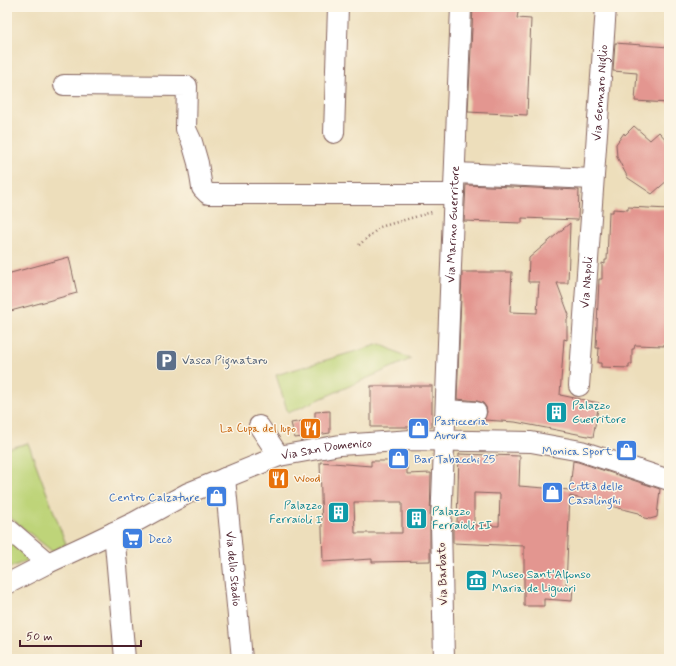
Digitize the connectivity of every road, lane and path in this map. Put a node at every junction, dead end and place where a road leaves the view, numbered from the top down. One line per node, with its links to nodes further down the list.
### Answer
1 (338, 7): 5 (street)
2 (461, 7): 6 (street, Via Marino Guerritore)
3 (606, 7): 7 (street, Via Gennaro Niglio)
4 (64, 85): 8 (street)
5 (334, 133)
6 (455, 173): 7 (street); 8 (street, Via Marino Guerritore)
7 (593, 179): 11 (street, Via Napoli)
8 (454, 194): 12 (street, Via Marino Guerritore)
9 (435, 211): 10 (path)
10 (359, 245)
11 (579, 386)
12 (446, 410): 13 (street); 15 (street, Via Marino Guerritore)
13 (476, 412)
14 (259, 426): 16 (street)
15 (444, 441): 16 (street, Via San Domenico); 18 (street, Via San Domenico); 25 (street, Via Barbato)
16 (279, 456): 17 (street, Via San Domenico)
17 (225, 478): 20 (street, Via San Domenico); 24 (street, Via dello Stadio)
18 (669, 480)
19 (7, 528): 21 (street)
20 (114, 532): 21 (street, Via San Domenico); 23 (street)
21 (48, 563): 22 (street, Via San Domenico)
22 (7, 584)
23 (125, 659)
24 (242, 659)
25 (444, 659)

